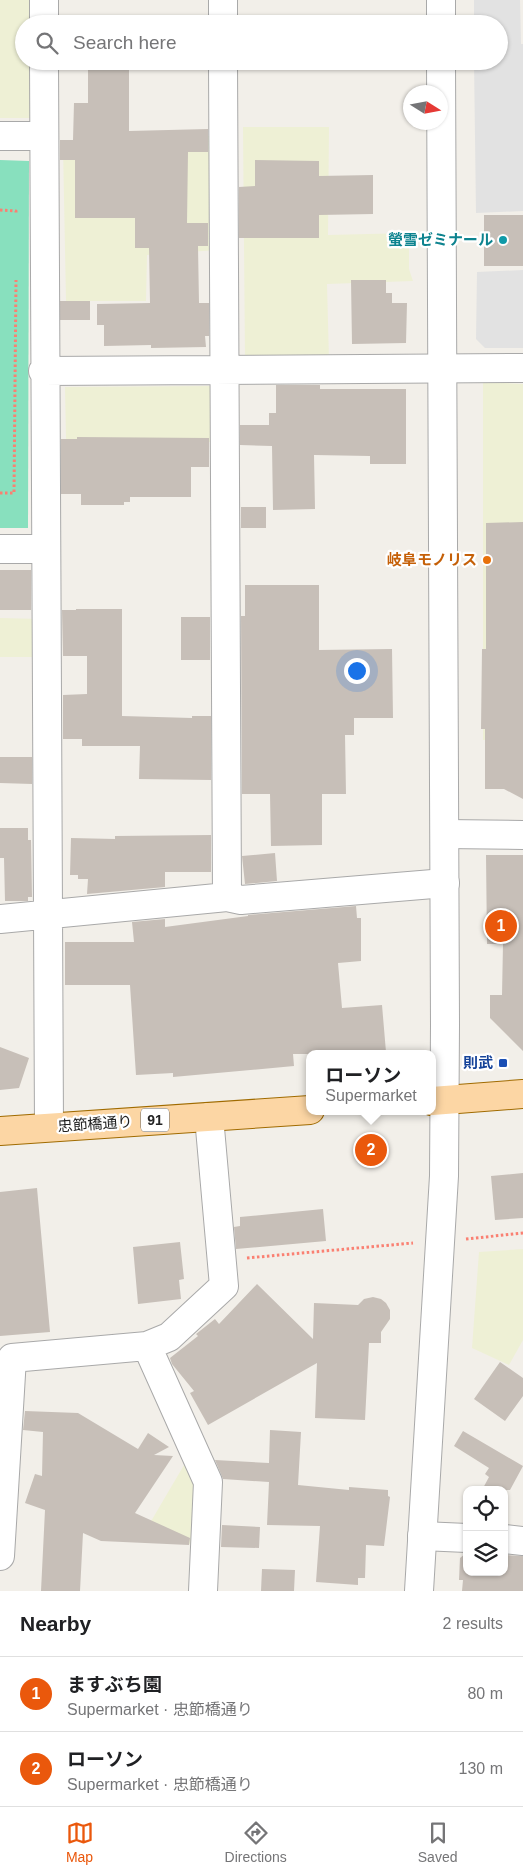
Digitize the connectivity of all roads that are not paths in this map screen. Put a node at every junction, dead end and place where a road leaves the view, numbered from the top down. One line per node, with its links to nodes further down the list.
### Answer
1 (44, 0): 4 (street)
2 (223, 0): 5 (street)
3 (441, 0): 6 (street)
4 (44, 15)
5 (223, 15)
6 (441, 15)
7 (44, 70): 11 (street)
8 (223, 70): 12 (street)
9 (441, 70): 13 (street)
10 (0, 136): 11 (street)
11 (44, 136): 15 (street)
12 (225, 368): 13 (street); 15 (street); 21 (street)
13 (442, 368): 14 (street); 18 (street)
14 (523, 368)
15 (44, 371): 16 (street)
16 (46, 548): 17 (street); 22 (street)
17 (0, 549)
18 (445, 834): 19 (street); 20 (street)
19 (523, 835)
20 (445, 883): 21 (street); 25 (street)
21 (227, 897): 22 (street)
22 (49, 915): 23 (street); 28 (street)
23 (0, 919)
24 (523, 1094): 25 (main road)
25 (439, 1101): 32 (street)
26 (306, 1110): 27 (main road, 忠節橋通り / 91)
27 (209, 1117): 28 (main road, 忠節橋通り / 91); 30 (street)
28 (49, 1127): 29 (main road, 忠節橋通り / 91)
29 (0, 1131)
30 (147, 1346): 31 (street); 35 (street)
31 (6, 1358): 34 (street)
32 (422, 1536): 33 (street); 36 (street)
33 (463, 1538)
34 (0, 1556)
35 (203, 1591)
36 (419, 1591)

